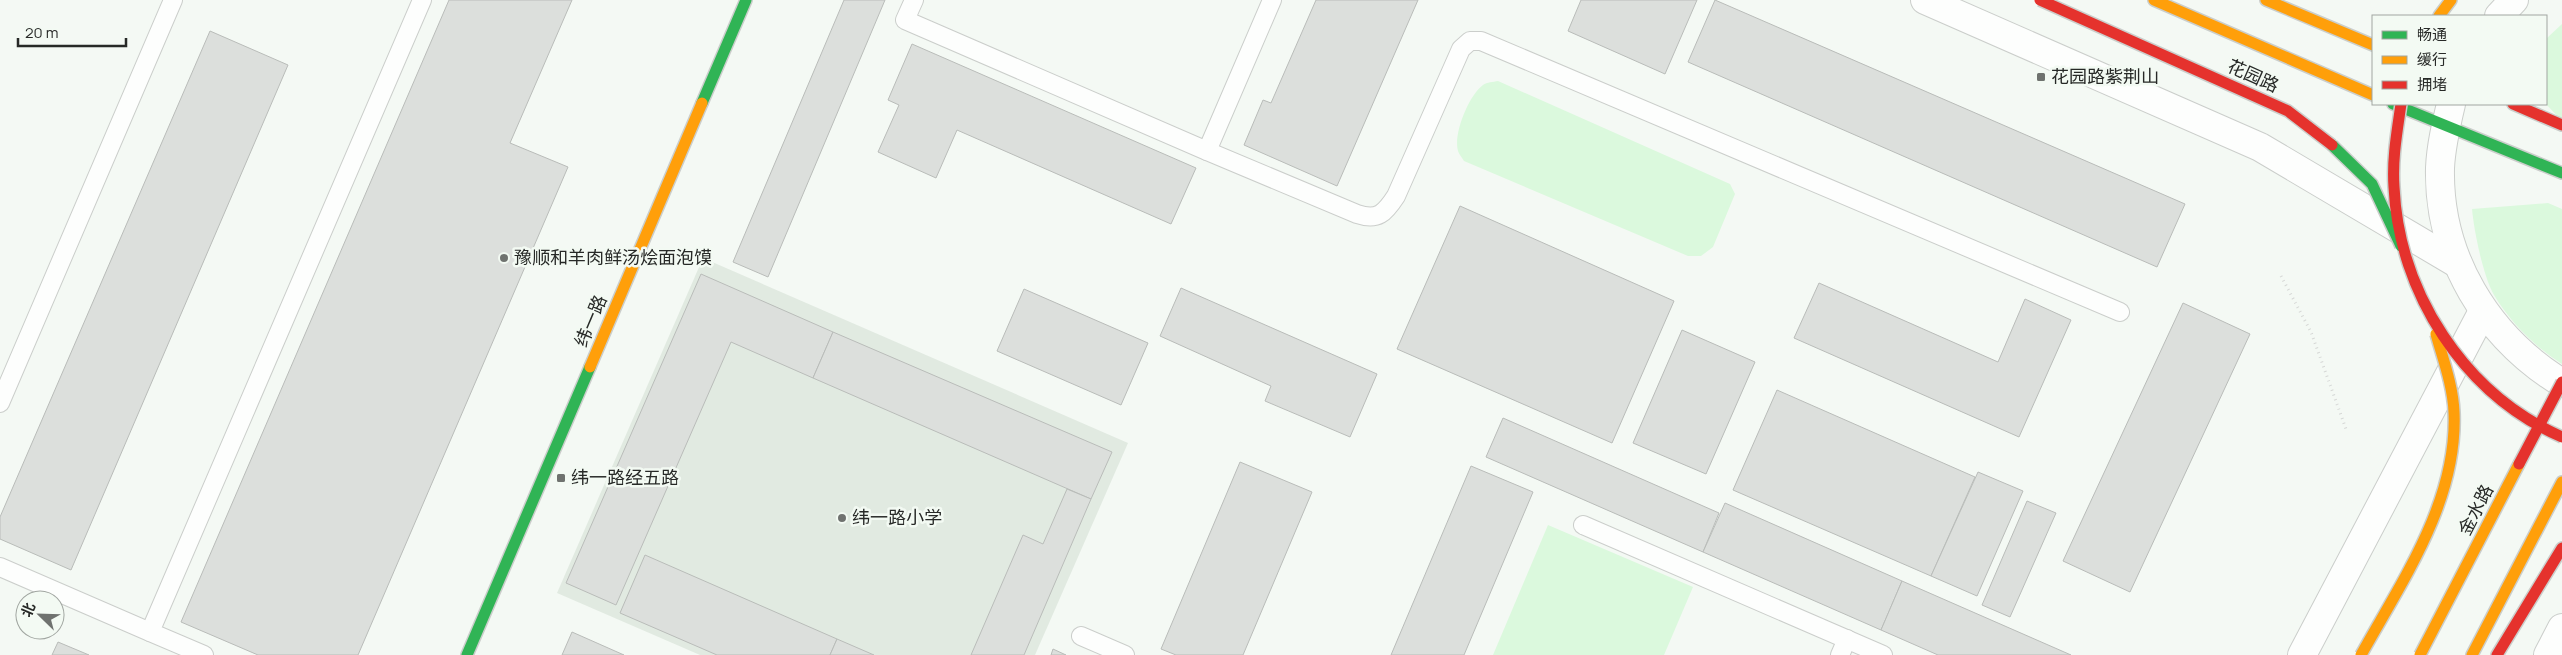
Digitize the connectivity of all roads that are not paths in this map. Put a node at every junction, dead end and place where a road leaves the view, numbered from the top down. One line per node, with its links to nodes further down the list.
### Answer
1 (173, 0): 29 (lane)
2 (422, 0): 36 (lane)
3 (746, 0): 40 (main road, 纬一路)
4 (914, 0): 21 (lane)
5 (1272, 0): 21 (lane)
6 (1924, 0): 24 (street)
7 (2040, 0): 23 (main road, 花园路, bridge)
8 (2154, 0): 15 (main road)
9 (2266, 0): 14 (main road)
10 (2451, 0): 12 (main road)
11 (2514, 0): 13 (street)
12 (2440, 15)
13 (2500, 15)
14 (2372, 45)
15 (2372, 95)
16 (2398, 105): 19 (main road)
17 (2401, 105): 23 (main road, bridge)
18 (2514, 105): 20 (main road)
19 (2448, 115): 22 (main road); 24 (street)
20 (2562, 124)
21 (1207, 151): 26 (lane)
22 (2562, 173)
23 (2401, 246): 27 (main road, bridge)
24 (2458, 264): 25 (street)
25 (2483, 310): 28 (street); 43 (street)
26 (2120, 312)
27 (2434, 323): 30 (main road, bridge); 44 (main road, bridge)
28 (2562, 382): 45 (main road, 金水路, bridge)
29 (0, 403)
30 (2562, 437)
31 (2562, 482): 46 (main road)
32 (1583, 525): 38 (lane)
33 (2562, 548): 47 (main road)
34 (0, 567): 36 (lane)
35 (2562, 628): 48 (street)
36 (150, 632): 39 (lane)
37 (1080, 636): 41 (lane)
38 (1843, 647): 42 (lane)
39 (204, 655)
40 (467, 655)
41 (1126, 655)
42 (1883, 655)
43 (2302, 655)
44 (2361, 655)
45 (2420, 655)
46 (2472, 655)
47 (2497, 655)
48 (2548, 655)

